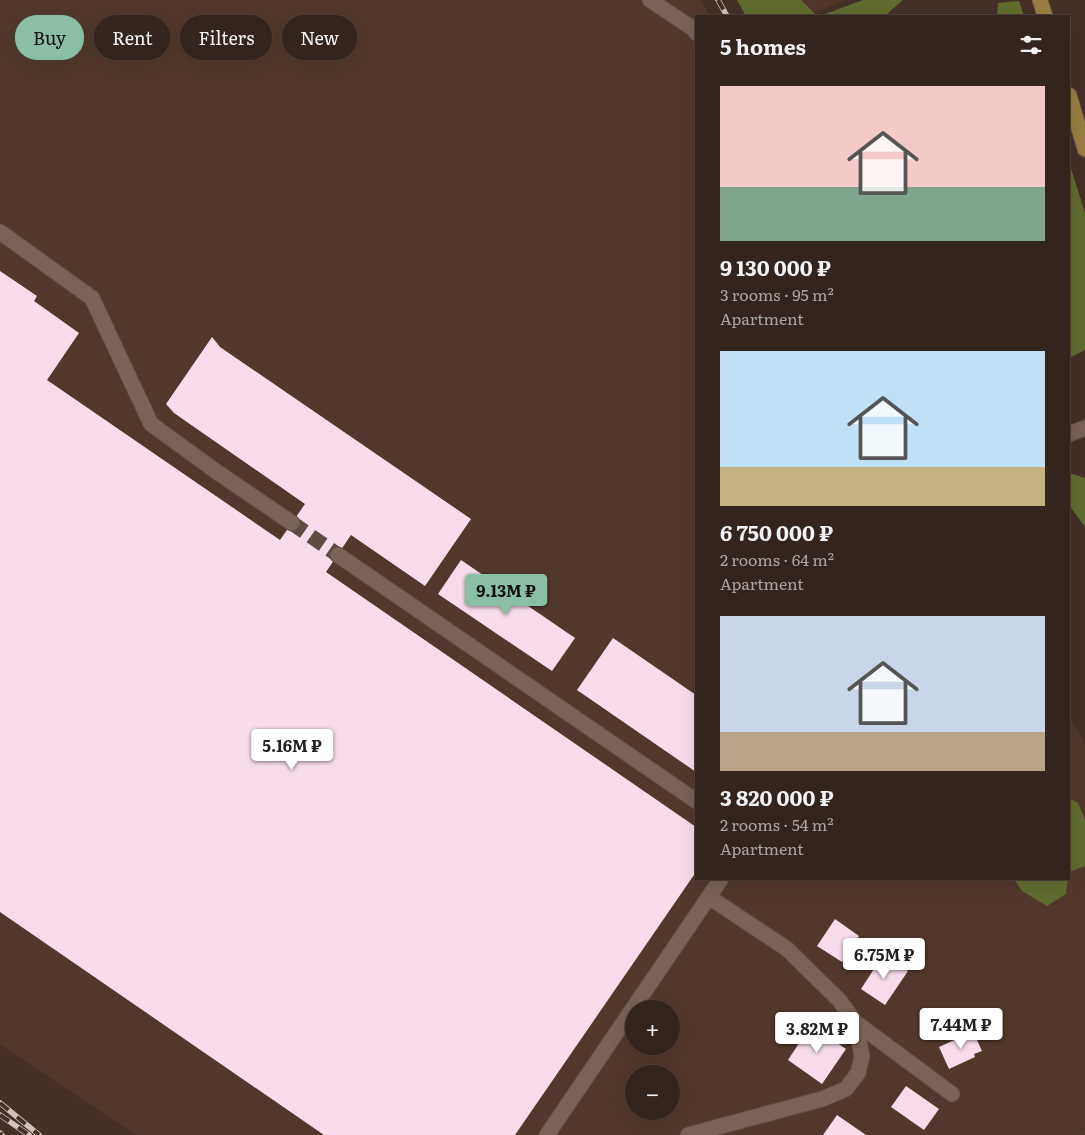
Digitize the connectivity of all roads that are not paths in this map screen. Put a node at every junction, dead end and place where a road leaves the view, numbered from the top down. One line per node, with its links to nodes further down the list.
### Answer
1 (650, 0): 4 (lane)
2 (1040, 0): 3 (main road)
3 (1045, 15)
4 (695, 30)
5 (1070, 98): 6 (main road)
6 (1085, 149)
7 (0, 232): 10 (lane)
8 (1085, 428): 9 (lane)
9 (1070, 434)
10 (292, 524)
11 (338, 555): 12 (lane)
12 (695, 799)
13 (719, 880): 14 (lane)
14 (709, 897): 15 (lane); 17 (lane)
15 (855, 1022): 16 (lane); 18 (lane)
16 (952, 1094)
17 (547, 1135)
18 (688, 1135)

